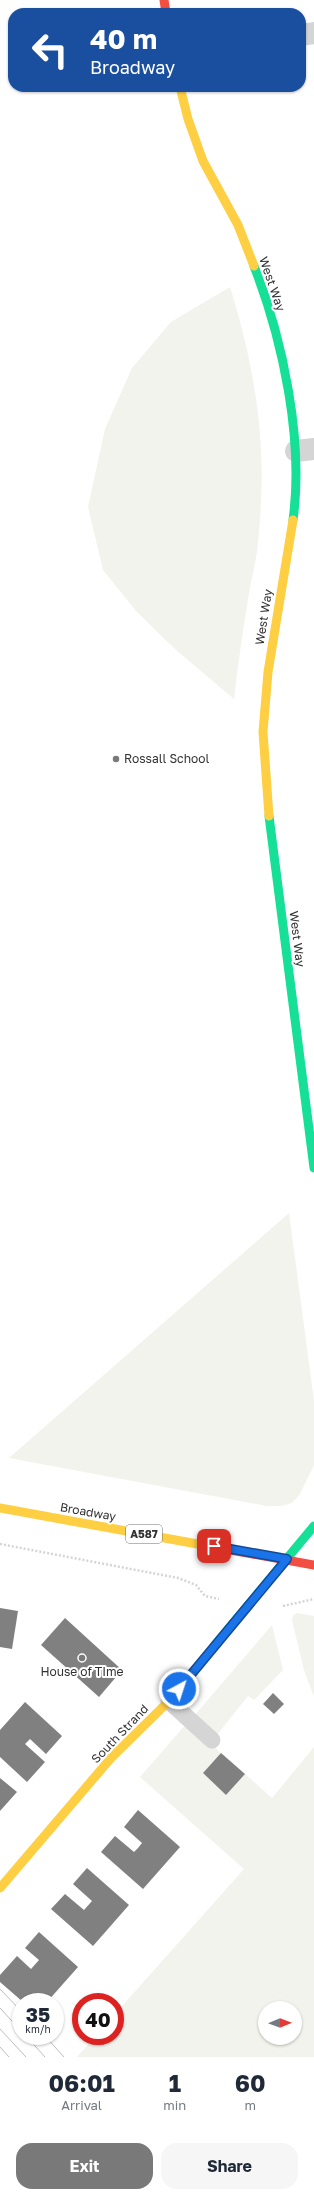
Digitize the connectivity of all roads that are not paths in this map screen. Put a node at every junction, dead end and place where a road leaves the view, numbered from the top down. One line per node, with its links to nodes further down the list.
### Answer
1 (181, 92): 2 (street, West Way)
2 (305, 450): 3 (street, West Way)
3 (314, 1168)
4 (0, 1508): 6 (street, Broadway / A587)
5 (314, 1526): 6 (street, South Strand)
6 (287, 1559): 7 (street, Broadway / A587); 8 (street, South Strand)
7 (314, 1565)
8 (169, 1701): 9 (lane); 10 (street, South Strand)
9 (212, 1740)
10 (0, 1888)

